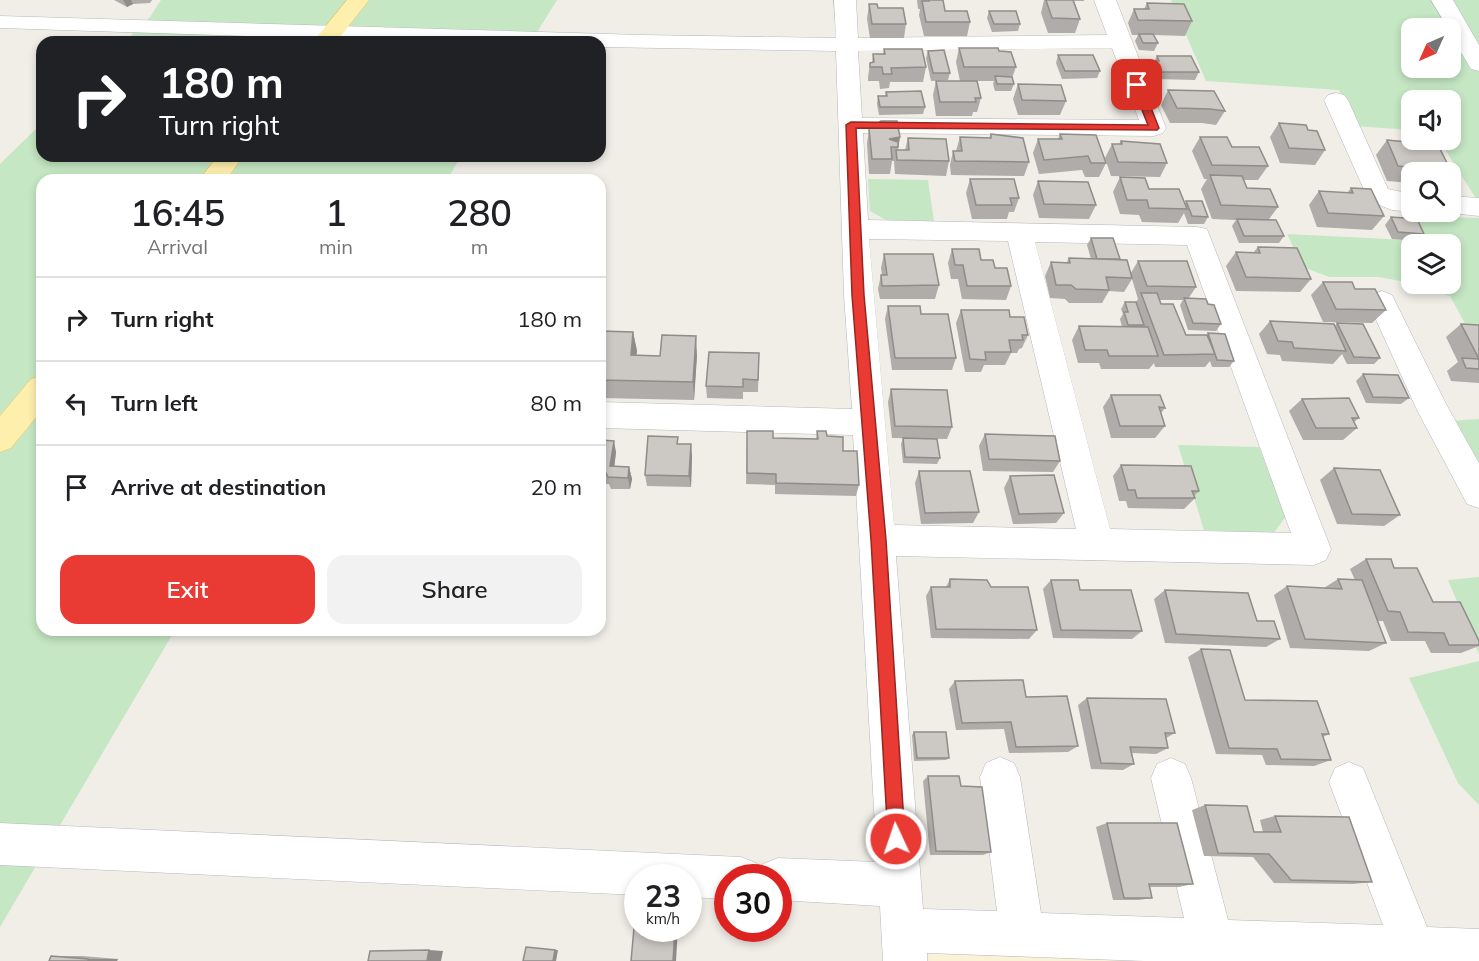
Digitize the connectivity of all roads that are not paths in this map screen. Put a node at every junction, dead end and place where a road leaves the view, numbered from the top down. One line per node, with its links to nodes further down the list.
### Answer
1 (358, 0): 7 (main road)
2 (845, 0): 10 (street)
3 (1105, 0): 8 (street)
4 (1442, 0): 11 (street)
5 (0, 22): 6 (street)
6 (303, 36)
7 (330, 36)
8 (1120, 41): 10 (street); 13 (street)
9 (606, 42): 10 (street)
10 (847, 45): 13 (street)
11 (1479, 64)
12 (1336, 100): 16 (street)
13 (851, 125): 19 (street)
14 (226, 162): 15 (main road)
15 (217, 174)
16 (1401, 202)
17 (1461, 206): 18 (street)
18 (1479, 207)
19 (857, 229): 20 (street); 24 (street)
20 (1019, 233): 28 (street); 28 (street)
21 (1382, 302): 26 (street)
22 (36, 395): 25 (main road)
23 (606, 415): 24 (street)
24 (868, 422): 27 (street)
25 (0, 440)
26 (1479, 494)
27 (878, 540): 28 (street); 35 (street)
28 (1097, 545)
29 (1000, 777): 36 (street)
30 (1171, 778): 37 (street)
31 (1349, 782): 39 (street)
32 (0, 844): 33 (street)
33 (714, 877)
34 (792, 880): 35 (street)
35 (899, 885): 38 (street)
36 (1022, 934): 37 (street); 38 (street)
37 (1212, 942): 39 (street)
38 (904, 945)
39 (1414, 949): 40 (street)
40 (1479, 951)

